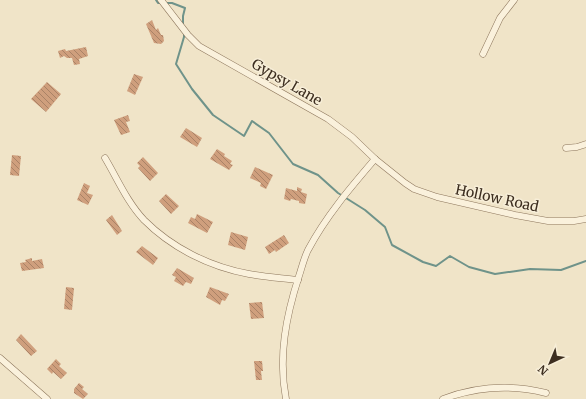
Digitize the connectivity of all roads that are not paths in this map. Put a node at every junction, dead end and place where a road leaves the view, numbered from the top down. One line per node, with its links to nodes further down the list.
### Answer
1 (161, 0): 7 (street, Gypsy Lane)
2 (514, 0): 3 (street)
3 (483, 54)
4 (586, 144): 5 (street)
5 (566, 148)
6 (105, 158): 10 (street)
7 (375, 159): 8 (street, Gypsy Lane); 10 (street)
8 (405, 183): 9 (street, Hollow Road)
9 (586, 220)
10 (298, 280): 14 (street)
11 (0, 358): 13 (street)
12 (546, 393): 15 (street)
13 (47, 399)
14 (286, 399)
15 (443, 399)

